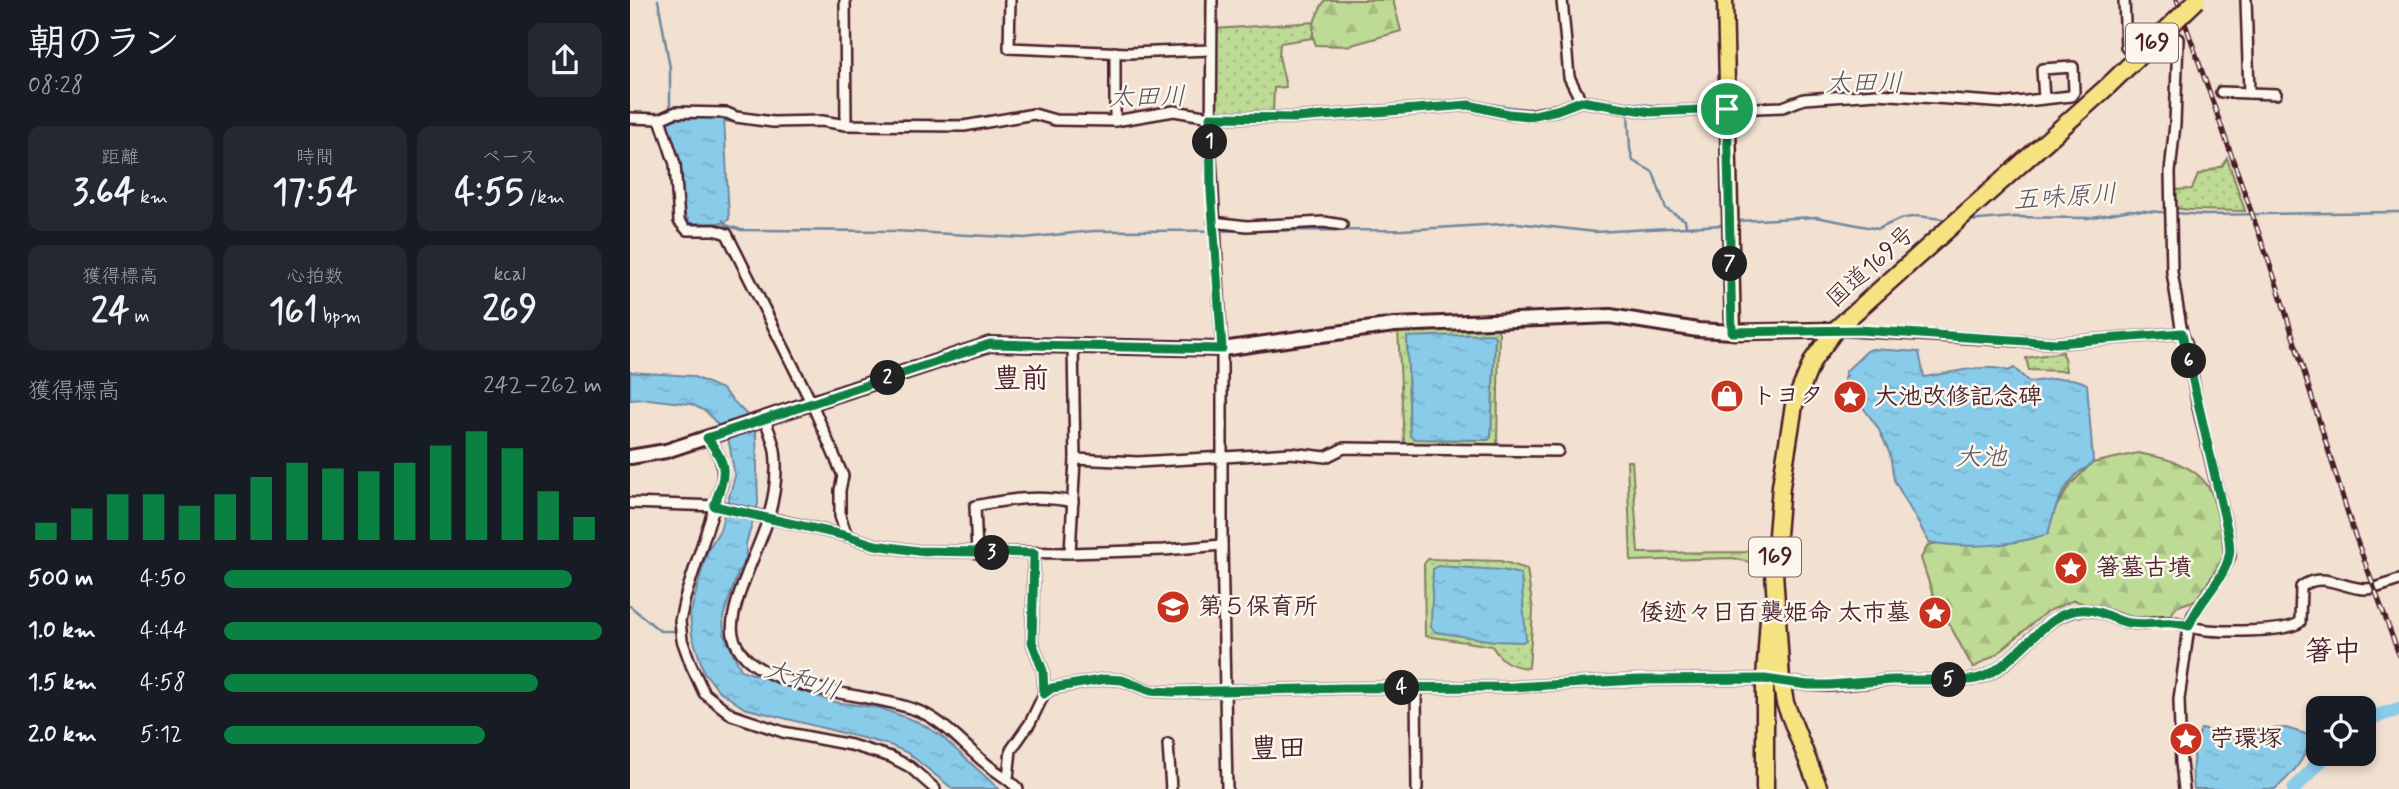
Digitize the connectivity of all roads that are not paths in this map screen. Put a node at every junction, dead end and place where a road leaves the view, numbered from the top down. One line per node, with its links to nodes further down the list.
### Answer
1 (845, 0): 22 (street)
2 (1010, 0): 11 (street)
3 (1212, 0): 10 (street)
4 (1562, 0): 16 (street)
5 (1725, 0): 17 (main road)
6 (2124, 0): 29 (street)
7 (2185, 0): 9 (street)
8 (2246, 0): 13 (street)
9 (2194, 7): 25 (highway, 国道169号 / 169, bridge)
10 (1211, 50): 11 (street); 18 (street)
11 (1115, 52): 21 (street)
12 (2221, 92): 13 (street)
13 (2249, 93): 14 (street)
14 (2276, 94)
15 (2044, 99): 15 (street); 17 (street)
16 (1581, 101): 17 (street); 18 (street)
17 (1727, 109): 28 (main road)
18 (1210, 117): 21 (street); 23 (street)
19 (630, 118): 20 (street)
20 (660, 119): 22 (street); 32 (street)
21 (1115, 121): 22 (street)
22 (846, 125)
23 (1213, 222): 24 (street); 31 (street)
24 (1342, 225)
25 (1859, 309): 26 (highway, 国道169号 / 169); 27 (street)
26 (1835, 330): 27 (street); 28 (main road); 50 (highway, 国道169号 / 169)
27 (1859, 330): 29 (street)
28 (1732, 332): 31 (street)
29 (2182, 333): 49 (street)
30 (1073, 345): 31 (street); 32 (street); 38 (street)
31 (1222, 349): 37 (street)
32 (811, 404): 33 (street); 43 (street)
33 (763, 420): 34 (street); 42 (street)
34 (710, 437): 36 (street); 41 (street)
35 (1558, 451): 37 (street)
36 (630, 457)
37 (1222, 457): 38 (street); 44 (street)
38 (1075, 458): 39 (street)
39 (1073, 502): 45 (street); 47 (street)
40 (630, 503): 41 (street)
41 (716, 506): 42 (street); 56 (street)
42 (766, 519): 43 (street); 55 (street)
43 (847, 536): 45 (street)
44 (1222, 545): 47 (street); 52 (street)
45 (977, 553): 46 (street)
46 (1034, 553): 47 (street); 53 (street)
47 (1070, 553)
48 (2399, 580): 49 (street)
49 (2189, 626): 50 (street); 63 (street)
50 (1773, 680): 51 (street); 61 (highway, 169); 62 (highway, 国道169号 / 169)
51 (1416, 688): 52 (street); 60 (street)
52 (1224, 691): 53 (street); 59 (street)
53 (1044, 694): 55 (street)
54 (1168, 744): 58 (street)
55 (1008, 778): 57 (street)
56 (935, 789)
57 (1018, 789)
58 (1171, 789)
59 (1227, 789)
60 (1417, 789)
61 (1765, 789)
62 (1819, 789)
63 (2184, 789)

